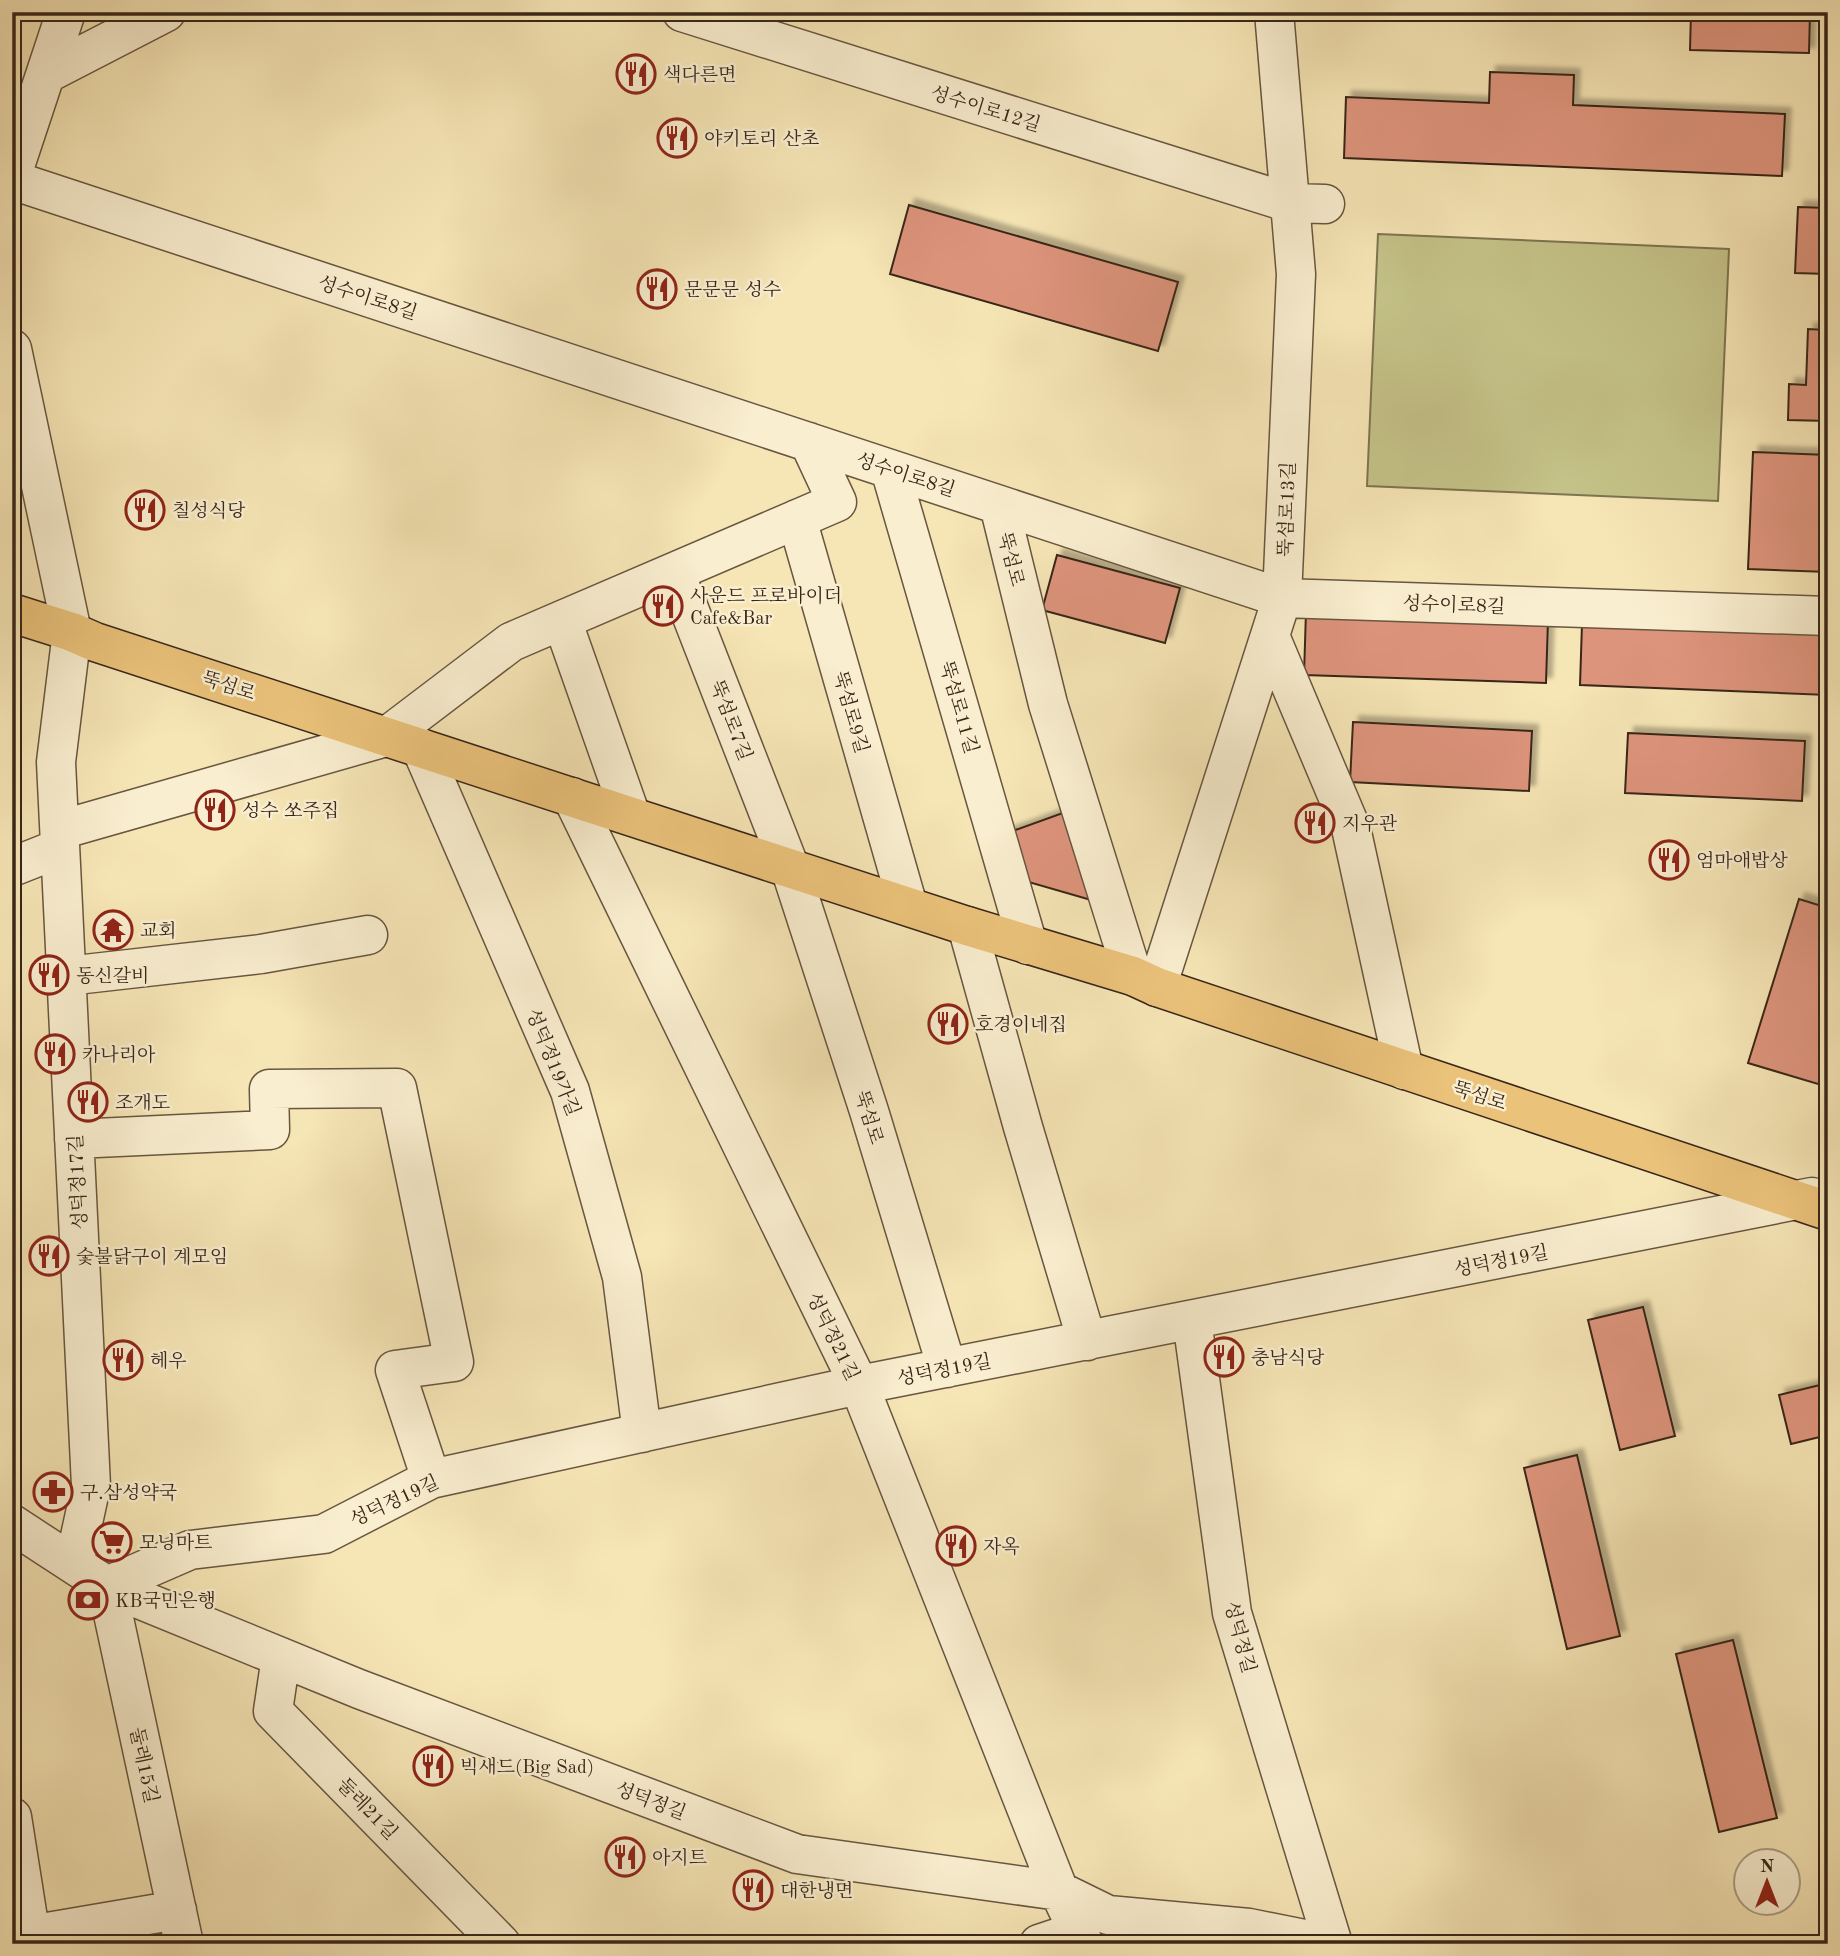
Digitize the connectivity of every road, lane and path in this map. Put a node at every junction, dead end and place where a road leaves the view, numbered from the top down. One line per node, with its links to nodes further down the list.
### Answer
1 (66, 12): 5 (street)
2 (166, 12): 5 (street)
3 (682, 12): 7 (street, 성수이로12길)
4 (1274, 12): 7 (street, 뚝섬로13길)
5 (46, 74): 6 (street)
6 (12, 177): 9 (street, 성수이로8길)
7 (1308, 203): 14 (street, 뚝섬로13길)
8 (12, 349): 18 (street)
9 (809, 442): 10 (street, 성수이로8길); 12 (street)
10 (890, 468): 11 (street, 성수이로8길); 29 (street, 뚝섬로11길)
11 (999, 505): 14 (street, 성수이로8길); 31 (street, 뚝섬로)
12 (797, 519): 13 (street); 26 (street, 뚝섬로9길)
13 (675, 573): 17 (street); 25 (street, 뚝섬로7길)
14 (1282, 598): 16 (street, 성수이로8길); 19 (street, 뚝섬로13길)
15 (12, 613): 18 (main road, 뚝섬로)
16 (1828, 617)
17 (562, 620): 20 (street); 22 (street)
18 (72, 632): 20 (main road, 뚝섬로); 23 (street, 성덕정17길)
19 (1270, 636): 31 (street, 뚝섬로13길); 32 (street)
20 (403, 742): 21 (main road, 뚝섬로); 23 (street); 39 (street, 성덕정19가길)
21 (572, 797): 22 (main road, 뚝섬로); 38 (street, 성덕정21길)
22 (631, 816): 25 (main road, 뚝섬로)
23 (60, 839): 24 (street); 30 (street, 성덕정17길)
24 (12, 867)
25 (790, 868): 26 (main road, 뚝섬로); 37 (street, 뚝섬로)
26 (908, 906): 27 (main road, 뚝섬로)
27 (967, 926): 29 (main road, 뚝섬로); 36 (street)
28 (368, 935): 30 (street)
29 (1028, 945): 31 (main road, 뚝섬로)
30 (67, 976): 33 (street, 성덕정17길)
31 (1145, 982): 32 (main road, 뚝섬로)
32 (1404, 1070): 34 (main road, 뚝섬로)
33 (74, 1139): 40 (street); 42 (street, 성덕정17길)
34 (1818, 1202): 35 (street, 성덕정19길)
35 (1192, 1320): 36 (street, 성덕정19길); 52 (street, 성덕정길)
36 (1087, 1341): 37 (street, 성덕정19길)
37 (947, 1368): 38 (street, 성덕정19길)
38 (859, 1385): 39 (street, 성덕정19길); 46 (street, 성덕정21길)
39 (642, 1433): 40 (street, 성덕정19길)
40 (431, 1479): 43 (street, 성덕정19길)
41 (12, 1524): 42 (street, 성덕정길)
42 (74, 1564): 43 (street, 성덕정길)
43 (107, 1586): 44 (street, 성덕정길); 47 (street, 둘레15길)
44 (281, 1657): 46 (street, 성덕정길); 50 (street, 둘레21길)
45 (12, 1817): 49 (street)
46 (1059, 1891): 48 (street, 성덕정21길); 52 (street, 성덕정길)
47 (180, 1927): 49 (street)
48 (1081, 1937): 51 (street)
49 (25, 1939)
50 (501, 1944)
51 (1039, 1944)
52 (1331, 1944)

